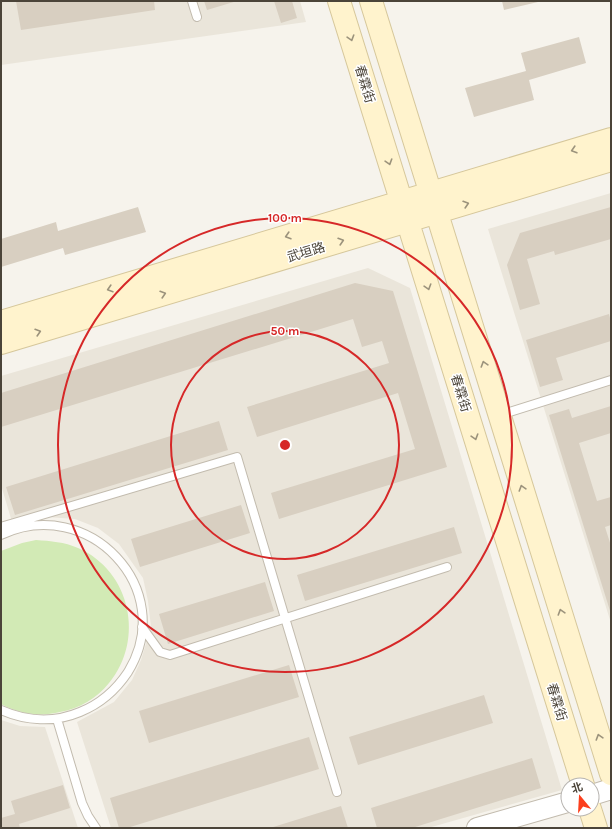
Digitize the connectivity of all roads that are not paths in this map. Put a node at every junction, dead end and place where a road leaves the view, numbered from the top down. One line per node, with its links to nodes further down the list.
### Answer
1 (192, 1): 4 (lane)
2 (339, 1): 8 (main road, 春霖街, one-way to 8)
3 (371, 1): 7 (main road)
4 (197, 17)
5 (611, 139): 7 (main road, 武垣路, one-way to 7)
6 (611, 160): 7 (main road, 武垣路, one-way to 6)
7 (434, 203): 8 (main road, 武垣路); 12 (main road, one-way to 7)
8 (405, 211): 9 (main road, 武垣路, one-way to 9); 10 (main road, 武垣路, one-way to 8); 21 (main road, 春霖街, one-way to 21)
9 (1, 322)
10 (1, 343)
11 (611, 380): 12 (lane)
12 (500, 415): 20 (main road, one-way to 12)
13 (1, 527): 16 (lane)
14 (1, 535): 17 (lane)
15 (447, 567): 16 (lane)
16 (285, 618): 17 (lane); 23 (lane)
17 (142, 627): 19 (lane)
18 (1, 710): 19 (lane)
19 (58, 719): 27 (lane)
20 (611, 774)
21 (581, 777)
22 (611, 789): 24 (street)
23 (337, 792)
24 (600, 792)
25 (560, 804): 28 (street)
26 (593, 817): 29 (main road)
27 (96, 828)
28 (477, 828)
29 (596, 828)

